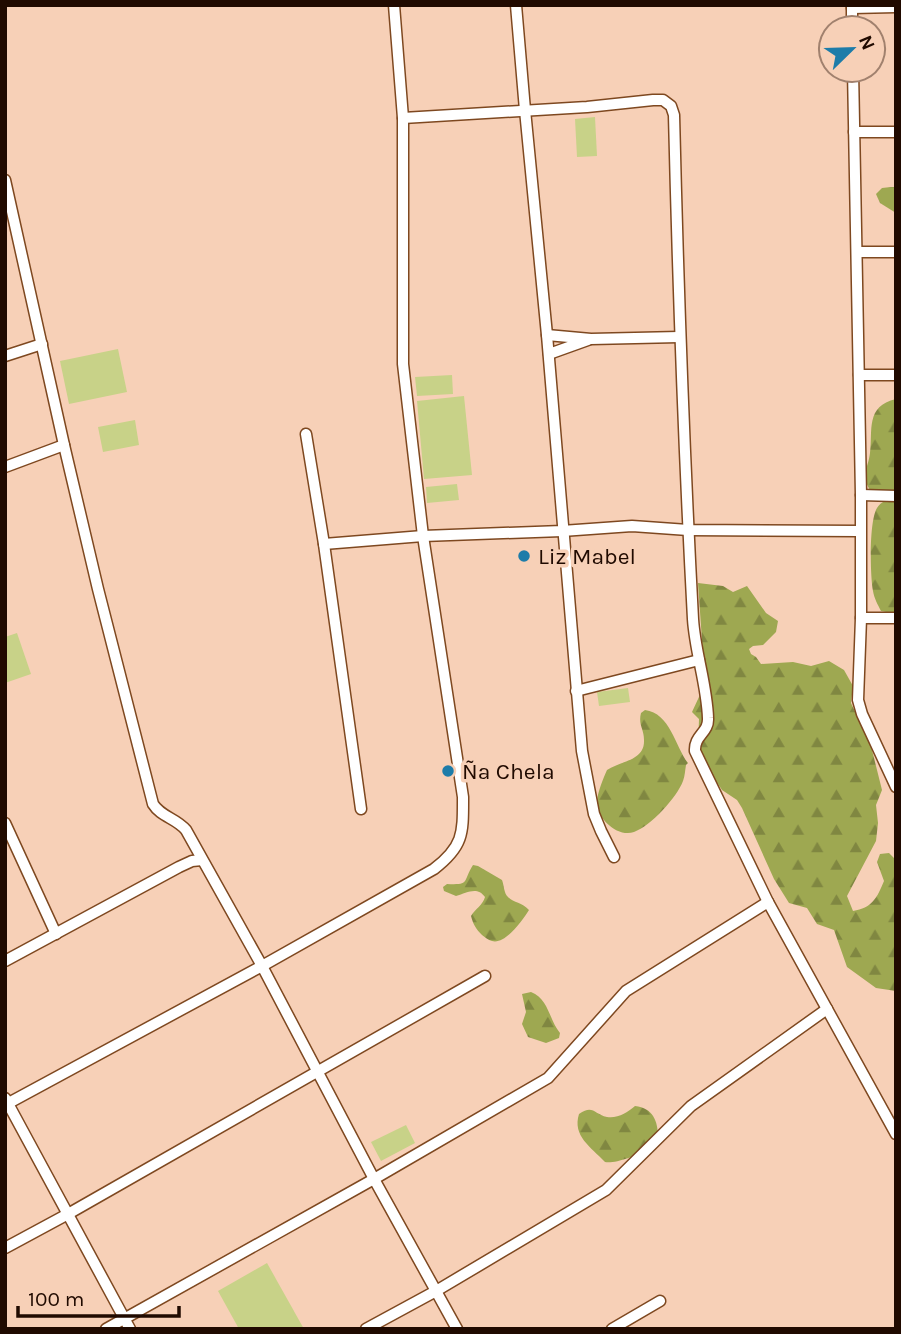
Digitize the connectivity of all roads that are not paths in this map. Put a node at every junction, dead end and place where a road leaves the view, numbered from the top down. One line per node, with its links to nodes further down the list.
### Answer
1 (394, 5): 7 (street)
2 (516, 5): 6 (street)
3 (852, 7): 4 (street)
4 (896, 7)
5 (853, 84): 8 (street)
6 (524, 110): 7 (street); 13 (street); 14 (street)
7 (403, 118): 29 (street)
8 (854, 132): 9 (street); 11 (street)
9 (896, 132)
10 (5, 180): 16 (street)
11 (856, 252): 12 (street); 19 (street)
12 (896, 252)
13 (547, 335): 15 (street); 17 (street)
14 (680, 337): 15 (street); 26 (street)
15 (591, 339): 17 (street)
16 (42, 344): 18 (street); 22 (street)
17 (549, 354): 27 (street)
18 (5, 356)
19 (859, 375): 20 (street); 24 (street)
20 (896, 375)
21 (306, 434): 30 (street)
22 (64, 445): 23 (street); 39 (street)
23 (5, 467)
24 (861, 495): 25 (street); 28 (street)
25 (896, 496)
26 (688, 530): 27 (street); 28 (street); 33 (street)
27 (562, 531): 29 (street); 34 (street)
28 (860, 531): 31 (street)
29 (424, 536): 30 (street); 43 (street)
30 (324, 544): 36 (street)
31 (861, 618): 32 (street); 35 (street)
32 (896, 618)
33 (699, 660): 34 (street); 40 (street)
34 (576, 691): 38 (street)
35 (896, 787)
36 (361, 809)
37 (5, 823): 41 (street)
38 (614, 857)
39 (202, 860): 41 (street); 43 (street)
40 (768, 902): 45 (street); 50 (street)
41 (56, 934): 42 (street)
42 (5, 961)
43 (261, 966): 46 (street); 47 (street)
44 (485, 976): 46 (street)
45 (827, 1009): 48 (street); 53 (street)
46 (317, 1071): 50 (street); 51 (street)
47 (6, 1102): 51 (street)
48 (892, 1116): 49 (street)
49 (896, 1133)
50 (374, 1179): 53 (street); 55 (street)
51 (68, 1214): 52 (street); 55 (street)
52 (5, 1248)
53 (436, 1291): 57 (street); 58 (street)
54 (660, 1301): 59 (street)
55 (128, 1324): 56 (street)
56 (106, 1329)
57 (366, 1329)
58 (457, 1329)
59 (612, 1329)

